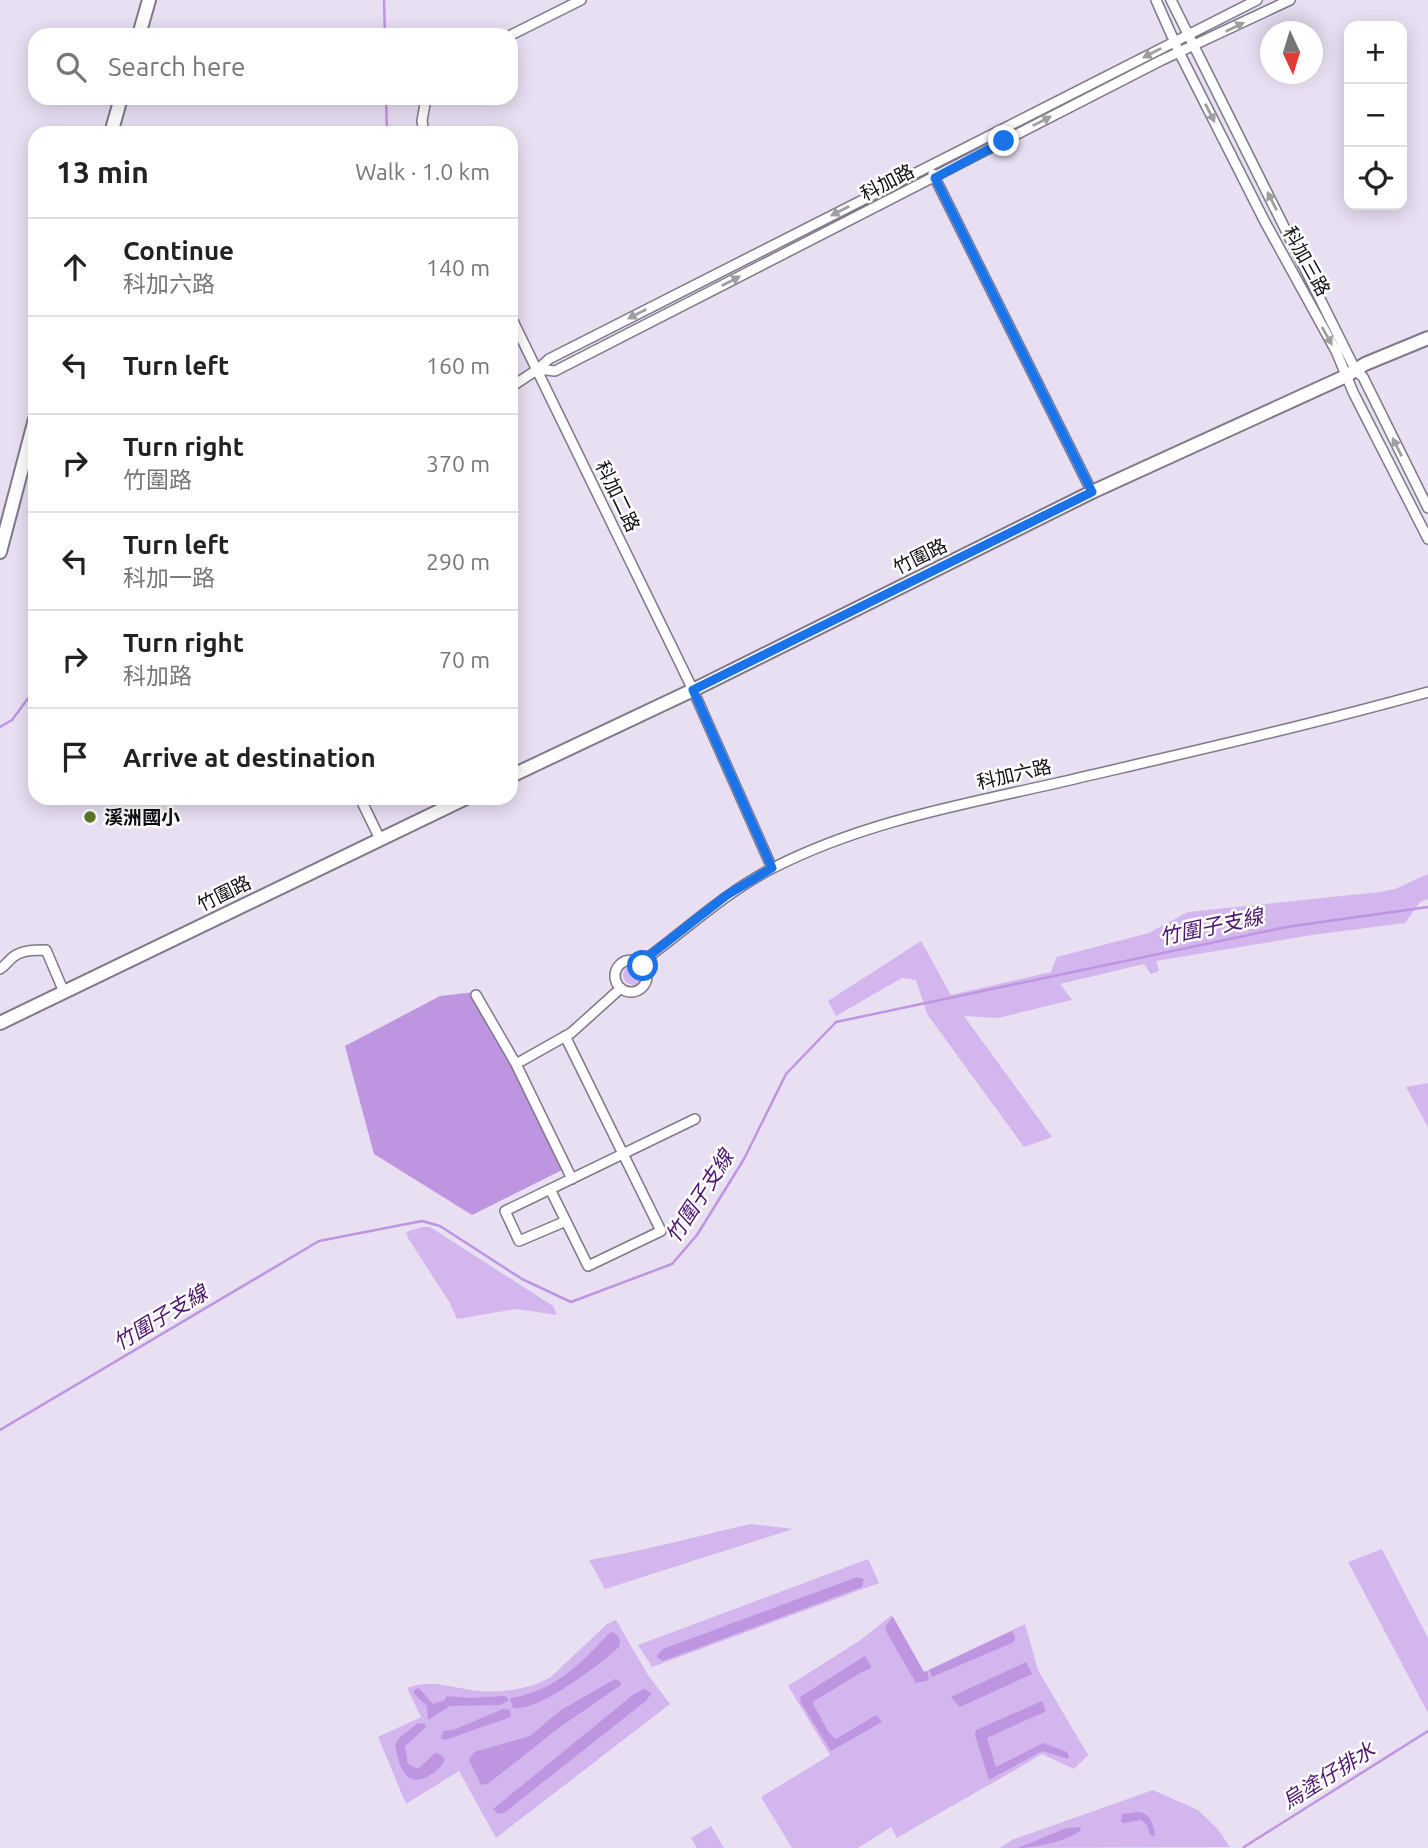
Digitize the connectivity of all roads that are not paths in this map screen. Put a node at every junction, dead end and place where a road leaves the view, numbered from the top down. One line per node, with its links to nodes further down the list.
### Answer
1 (149, 0): 7 (street)
2 (581, 0): 8 (street)
3 (1156, 0): 10 (street, 科加三路)
4 (1171, 0): 9 (street, 科加三路)
5 (1257, 0): 9 (street, 科加路)
6 (1290, 0): 11 (street, 科加路, one-way to 6)
7 (141, 28)
8 (518, 32)
9 (1189, 34): 10 (street, 科加路); 11 (street, 科加三路)
10 (1174, 41): 12 (street, 科加三路); 17 (street, 科加路, one-way to 17)
11 (1194, 44): 12 (street, 科加路); 22 (street, 科加三路, one-way to 11)
12 (1179, 52): 18 (street, 科加路, one-way to 12); 22 (street, 科加三路, one-way to 22)
13 (119, 105): 15 (street)
14 (425, 105): 16 (street)
15 (113, 126)
16 (423, 126)
17 (929, 165): 18 (street); 21 (street, 科加路, one-way to 21)
18 (935, 178): 21 (street, 科加路, one-way to 18); 25 (street)
19 (518, 330): 21 (street, 科加二路)
20 (1428, 338): 22 (street, 竹圍路)
21 (538, 369): 23 (street, 科加路); 29 (street, 科加二路)
22 (1350, 374): 25 (street, 竹圍路); 26 (street, 科加三路, one-way to 22); 27 (street, 科加三路)
23 (518, 382)
24 (28, 446): 28 (street)
25 (1092, 492): 29 (street, 竹圍路)
26 (1428, 508)
27 (1428, 539)
28 (0, 552)
29 (693, 690): 31 (street, 竹圍路); 35 (street, 科加二路)
30 (1428, 692): 35 (street, 科加六路)
31 (518, 773)
32 (363, 805): 34 (street)
33 (451, 805): 34 (street, 竹圍路)
34 (380, 839): 39 (street, 竹圍路)
35 (772, 868): 36 (street, 科加六路)
36 (640, 963): 38 (street); 38 (street)
37 (0, 968): 39 (street)
38 (621, 988): 42 (street)
39 (64, 992): 41 (street, 竹圍路)
40 (476, 995): 43 (street)
41 (0, 1023)
42 (565, 1036): 43 (street); 45 (street)
43 (516, 1064): 46 (street)
44 (695, 1119): 45 (street)
45 (623, 1154): 46 (street); 48 (street)
46 (572, 1179): 47 (street)
47 (550, 1189): 48 (street); 48 (street)
48 (566, 1221)

